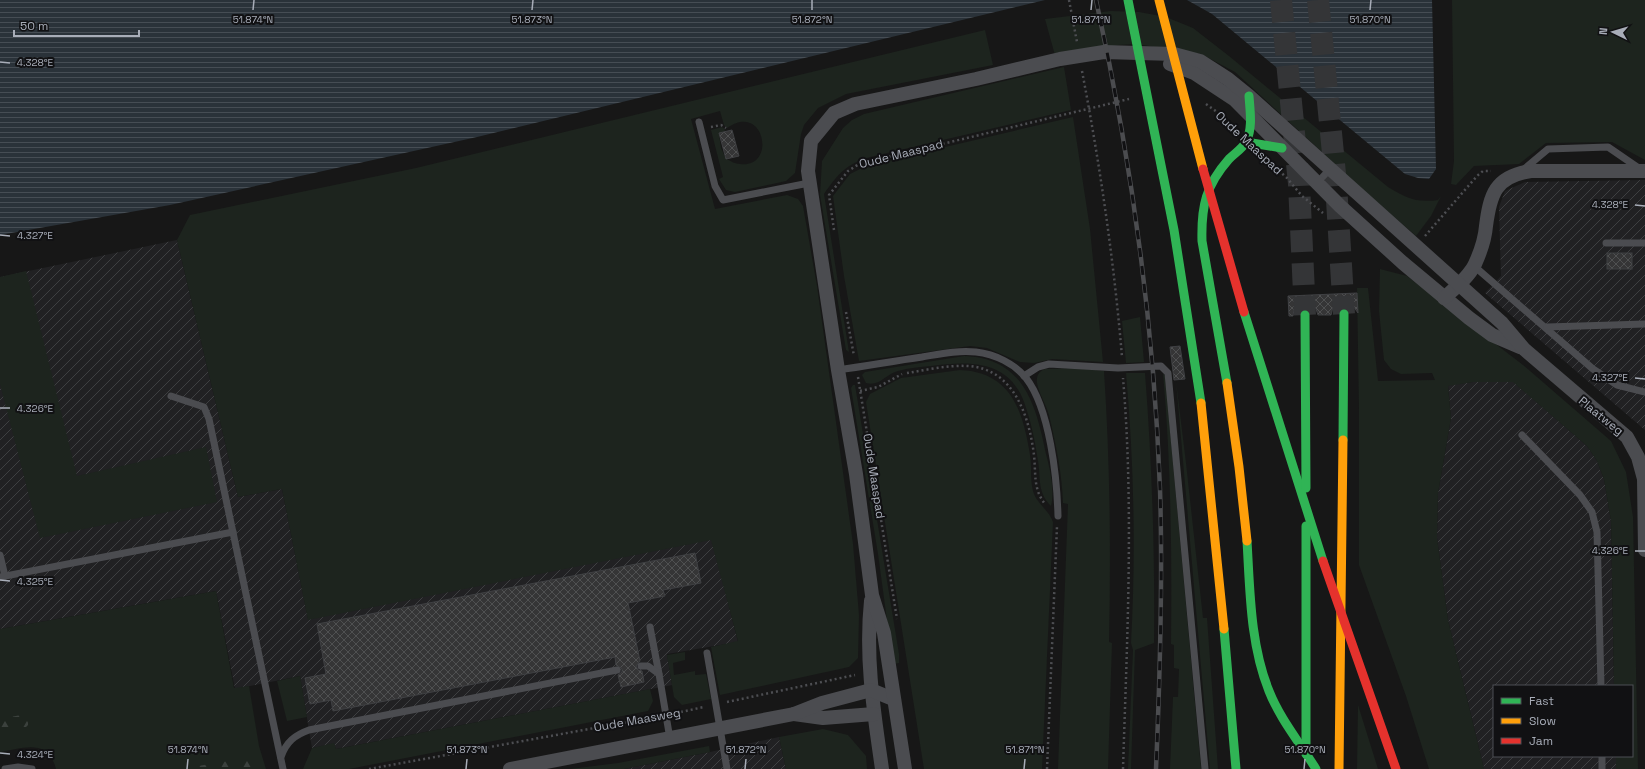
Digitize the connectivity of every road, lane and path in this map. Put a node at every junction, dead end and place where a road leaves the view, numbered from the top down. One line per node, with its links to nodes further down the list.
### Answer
1 (1069, 0): 4 (path)
2 (1128, 0): 79 (highway)
3 (1160, 0): 83 (highway)
4 (1077, 44)
5 (1138, 54): 7 (street, Oude Maaspad); 10 (street, Oude Maaspad); 19 (street, Oude Maaspad)
6 (1082, 66): 35 (path)
7 (1249, 96): 10 (highway); 15 (street, Oude Maaspad)
8 (1130, 99): 22 (path, Oude Maaspad)
9 (1201, 102): 12 (path, Oude Maaspad)
10 (1250, 115): 12 (highway); 13 (street, Oude Maaspad)
11 (699, 122): 19 (lane)
12 (1246, 142): 13 (highway); 81 (highway)
13 (1282, 148): 20 (street, Oude Maaspad)
14 (1269, 162): 21 (path, Oude Maaspad)
15 (1329, 170): 20 (lane); 25 (street, Oude Maaspad)
16 (1493, 170): 25 (path)
17 (1644, 171): 18 (street); 18 (lane)
18 (1520, 172): 26 (street)
19 (809, 183): 37 (street, Oude Maaspad)
20 (1317, 183): 28 (street, Oude Maaspad)
21 (1326, 215)
22 (834, 231)
23 (1606, 243): 24 (lane)
24 (1645, 243)
25 (1416, 246): 27 (street, Oude Maaspad)
26 (1474, 266): 27 (street); 33 (lane)
27 (1459, 283): 28 (street); 34 (street, Plaatweg)
28 (1444, 298): 34 (street, Plaatweg)
29 (845, 306): 36 (path, Oude Maaspad)
30 (1344, 314): 82 (highway)
31 (1305, 315): 80 (highway)
32 (1645, 324): 33 (lane)
33 (1546, 327): 41 (lane)
34 (1524, 349): 46 (street, Plaatweg)
35 (1122, 365)
36 (856, 367): 37 (lane); 39 (lane); 40 (path, Oude Maaspad)
37 (838, 370): 49 (street, Oude Maaspad)
38 (1123, 373): 77 (path)
39 (1024, 376): 44 (lane); 78 (lane)
40 (860, 391): 44 (path); 50 (path, Oude Maaspad)
41 (1645, 392)
42 (171, 396): 45 (lane)
43 (1522, 435): 57 (lane)
44 (1058, 516): 76 (path)
45 (233, 532): 48 (lane); 67 (lane)
46 (1645, 550)
47 (0, 555): 48 (lane)
48 (2, 577)
49 (872, 595): 55 (street, Oude Maaspad); 59 (street, Oude Maaspad)
50 (898, 622)
51 (650, 627): 56 (lane)
52 (707, 653): 60 (lane)
53 (641, 666): 56 (lane)
54 (617, 670): 67 (lane)
55 (870, 673): 58 (street, Oude Maaspad); 60 (path, Oude Maasweg)
56 (658, 674): 61 (lane)
57 (1601, 685)
58 (871, 690): 59 (street); 62 (street, Oude Maasweg); 63 (street)
59 (893, 699): 63 (street); 75 (street)
60 (717, 704): 61 (path, Oude Maasweg); 64 (lane)
61 (667, 714): 65 (lane); 71 (path, Oude Maasweg)
62 (794, 714): 63 (street, Oude Maasweg); 64 (street, Oude Maasweg)
63 (874, 714): 74 (street)
64 (721, 729): 65 (street, Oude Maasweg); 73 (lane)
65 (670, 739): 72 (street, Oude Maasweg)
66 (1602, 757): 84 (lane)
67 (281, 759): 70 (lane)
68 (5, 769): 69 (lane)
69 (32, 769)
70 (283, 769)
71 (369, 769)
72 (510, 769)
73 (727, 769)
74 (882, 769)
75 (904, 769)
76 (1047, 769)
77 (1123, 769)
78 (1205, 769)
79 (1236, 769)
80 (1306, 769)
81 (1316, 769)
82 (1339, 769)
83 (1396, 769)
84 (1602, 769)

